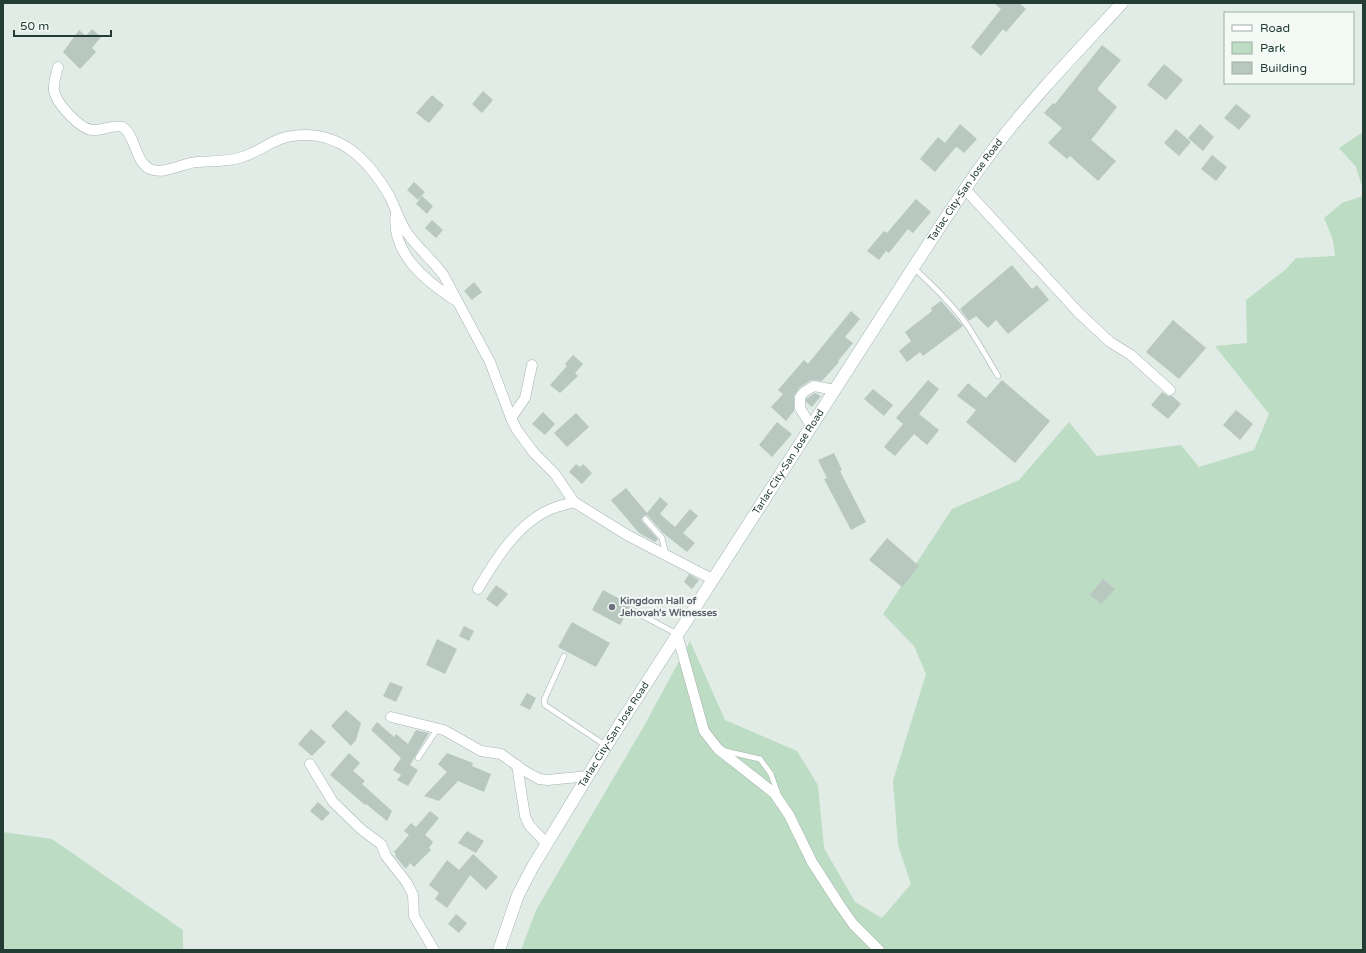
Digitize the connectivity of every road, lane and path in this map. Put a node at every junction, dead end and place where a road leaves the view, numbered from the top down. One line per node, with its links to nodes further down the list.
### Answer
1 (1122, 3): 3 (main road, Tarlac City-San Jose Road)
2 (58, 67): 4 (street)
3 (965, 189): 5 (main road, Tarlac City-San Jose Road); 10 (street)
4 (396, 211): 6 (street); 6 (street)
5 (913, 268): 8 (lane); 9 (main road, Tarlac City-San Jose Road)
6 (457, 301): 11 (street)
7 (532, 366): 11 (street)
8 (998, 376)
9 (835, 390): 12 (main road, Tarlac City-San Jose Road); 12 (street)
10 (1170, 390)
11 (510, 418): 13 (street)
12 (811, 426): 16 (main road, Tarlac City-San Jose Road)
13 (574, 502): 15 (street); 17 (street)
14 (645, 519): 15 (lane)
15 (666, 556): 16 (street)
16 (712, 579): 19 (main road, Tarlac City-San Jose Road)
17 (478, 590)
18 (632, 610): 19 (lane)
19 (677, 634): 23 (main road, Tarlac City-San Jose Road); 24 (street)
20 (564, 656): 23 (lane)
21 (391, 717): 22 (street)
22 (438, 728): 25 (lane); 27 (street)
23 (606, 746): 28 (main road, Tarlac City-San Jose Road)
24 (718, 750): 29 (street); 29 (lane)
25 (418, 758)
26 (310, 764): 31 (street)
27 (517, 765): 28 (street); 30 (street)
28 (588, 776): 30 (main road, Tarlac City-San Jose Road)
29 (782, 804): 33 (street)
30 (547, 844): 32 (main road, Tarlac City-San Jose Road)
31 (434, 950)
32 (499, 950)
33 (879, 950)

